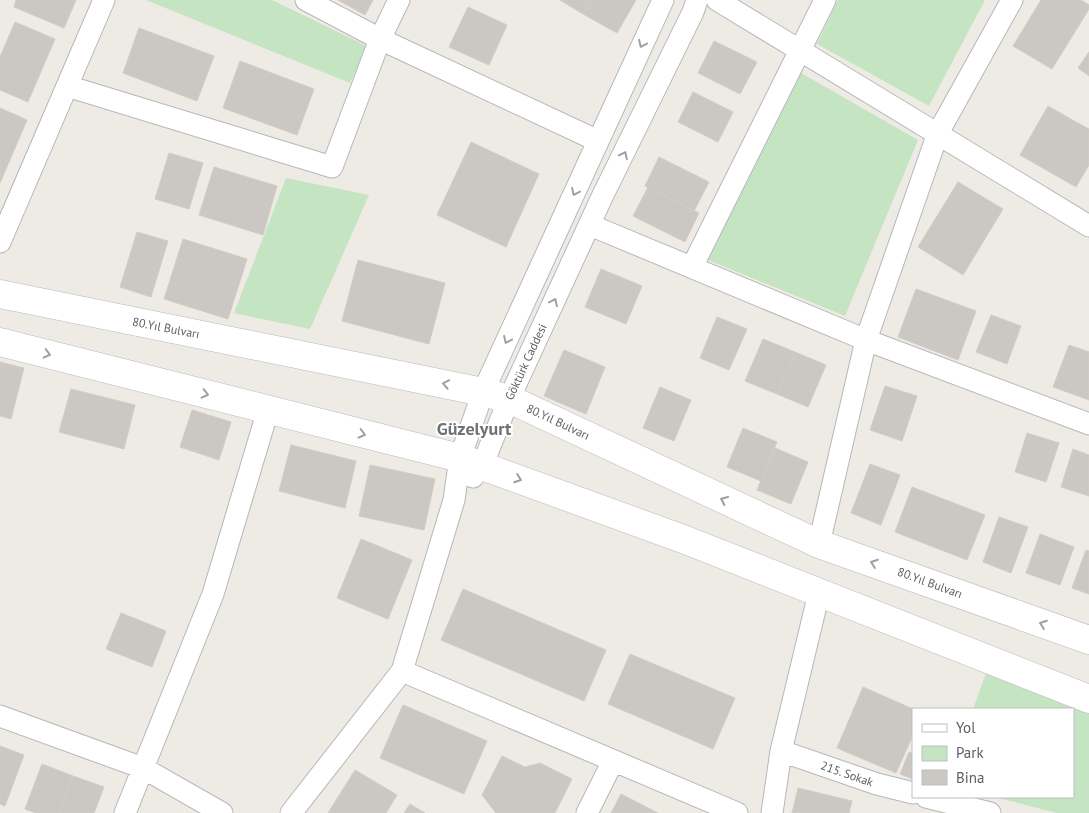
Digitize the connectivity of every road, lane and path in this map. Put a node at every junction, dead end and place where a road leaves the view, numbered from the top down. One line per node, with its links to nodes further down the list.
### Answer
1 (104, 0): 11 (street)
2 (306, 0): 9 (street)
3 (399, 0): 9 (street)
4 (663, 0): 13 (street, Göktürk Caddesi, one-way to 13)
5 (697, 0): 14 (street, Göktürk Caddesi, one-way to 5)
6 (717, 0): 10 (street)
7 (825, 0): 10 (street)
8 (1012, 0): 12 (street)
9 (380, 39): 11 (street); 13 (street)
10 (800, 50): 12 (street); 17 (street)
11 (66, 86): 16 (street)
12 (938, 133): 15 (street); 19 (street)
13 (598, 141): 21 (street, Göktürk Caddesi, one-way to 21)
14 (590, 224): 17 (street); 22 (street, Göktürk Caddesi, one-way to 14)
15 (1089, 226)
16 (0, 242)
17 (692, 267): 19 (street)
18 (0, 294): 21 (street, 80.Yıl Bulvarı, one-way to 18)
19 (866, 340): 24 (street); 26 (street)
20 (0, 342): 23 (street, one-way to 23)
21 (483, 392): 22 (street, 80.Yıl Bulvarı); 25 (street, Göktürk Caddesi)
22 (509, 399): 25 (street, Göktürk Caddesi); 26 (street, 80.Yıl Bulvarı, one-way to 22)
23 (268, 410): 25 (street, one-way to 25); 34 (street)
24 (1089, 424)
25 (471, 462): 27 (street, one-way to 27); 29 (street, Göktürk Caddesi)
26 (819, 544): 28 (street, 80.Yıl Bulvarı, one-way to 26)
27 (819, 593): 30 (street); 32 (street)
28 (1089, 640)
29 (402, 672): 33 (street); 39 (street)
30 (1089, 699)
31 (0, 716): 34 (street)
32 (781, 751): 35 (street, 215. Sokak); 42 (street)
33 (613, 761): 40 (street); 41 (street)
34 (143, 768): 37 (street); 38 (street)
35 (912, 793)
36 (930, 798): 43 (street)
37 (125, 813)
38 (222, 813)
39 (291, 813)
40 (587, 813)
41 (737, 813)
42 (772, 813)
43 (990, 813)

